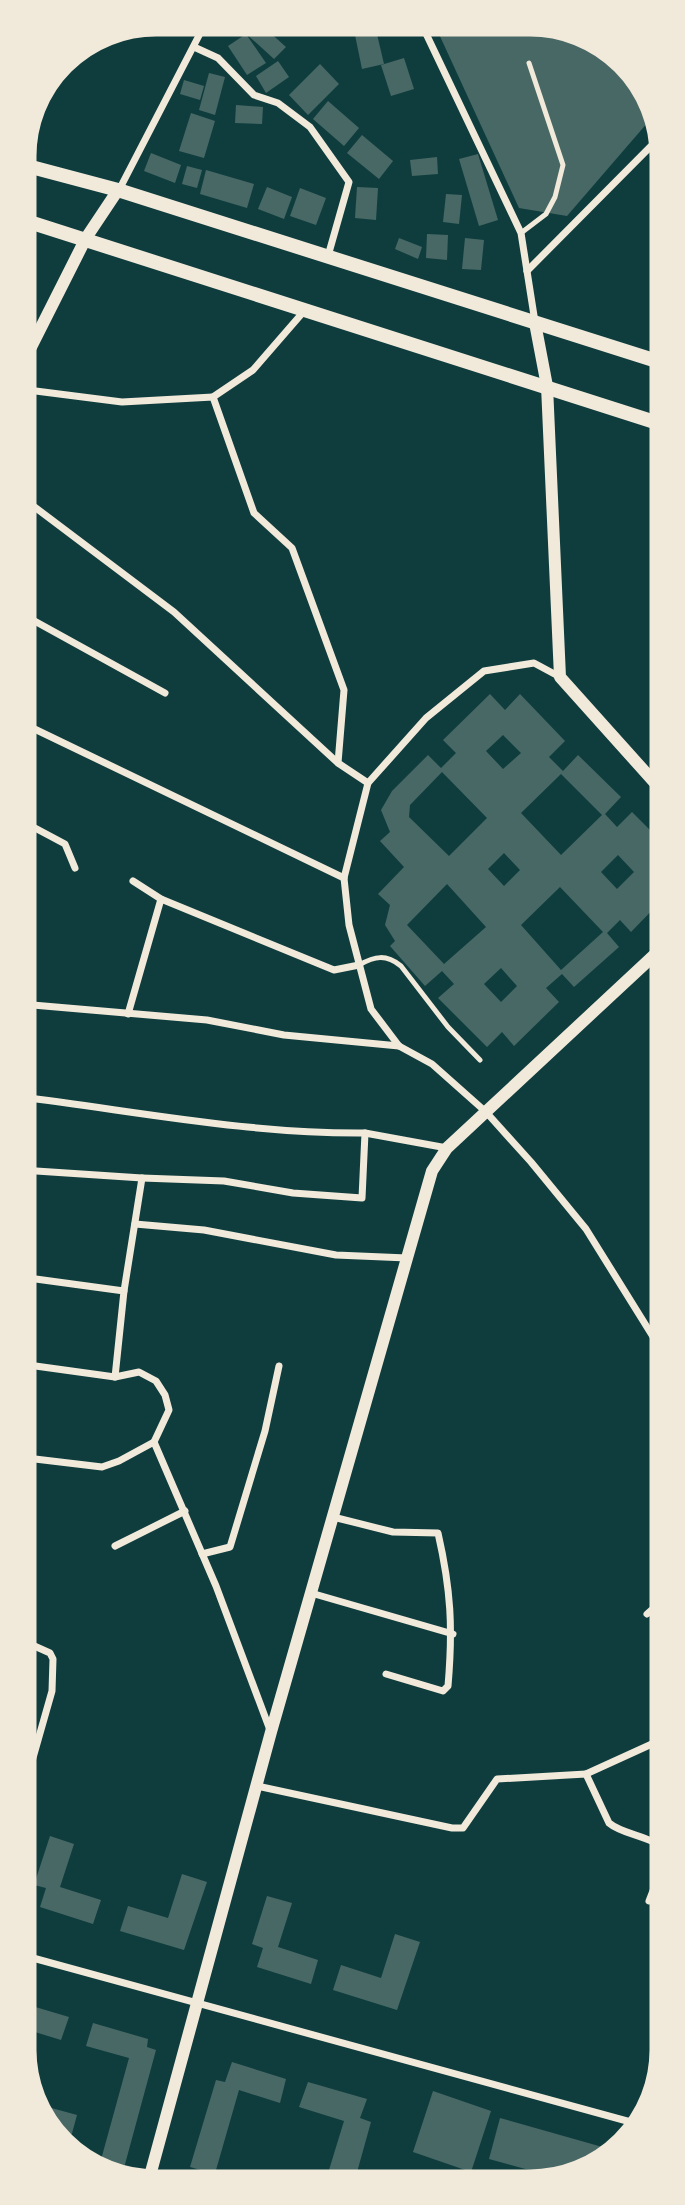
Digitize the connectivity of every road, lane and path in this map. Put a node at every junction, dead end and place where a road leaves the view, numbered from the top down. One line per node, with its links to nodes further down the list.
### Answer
1 (201, 32): 3 (street)
2 (425, 32): 9 (street)
3 (194, 47): 7 (street); 11 (street)
4 (529, 64): 9 (lane)
5 (653, 145): 12 (street)
6 (32, 167): 7 (main road)
7 (118, 190): 10 (street); 11 (main road)
8 (32, 222): 10 (main road)
9 (521, 233): 12 (street)
10 (86, 238): 13 (main road); 15 (street)
11 (327, 257): 14 (main road)
12 (527, 271): 14 (street)
13 (305, 310): 17 (main road); 19 (street)
14 (535, 323): 16 (main road); 17 (street)
15 (32, 345)
16 (654, 360)
17 (547, 386): 20 (main road); 23 (street)
18 (32, 390): 19 (street)
19 (213, 397): 26 (street)
20 (654, 422)
21 (32, 505): 26 (street)
22 (32, 620): 24 (street)
23 (559, 677): 27 (street); 28 (street)
24 (164, 693)
25 (32, 728): 31 (street)
26 (338, 763): 28 (street)
27 (654, 782)
28 (368, 783): 31 (street)
29 (32, 826): 30 (street)
30 (75, 868)
31 (344, 878): 35 (street)
32 (133, 881): 33 (street)
33 (161, 899): 35 (street); 37 (street)
34 (654, 956): 41 (street)
35 (359, 965): 38 (street); 39 (lane)
36 (32, 1005): 37 (street)
37 (128, 1014): 38 (street)
38 (399, 1046): 41 (street)
39 (480, 1060)
40 (32, 1099): 42 (street)
41 (486, 1112): 43 (street); 50 (street)
42 (365, 1133): 43 (street); 45 (street)
43 (447, 1147): 47 (street)
44 (32, 1171): 45 (street)
45 (142, 1178): 46 (street)
46 (135, 1224): 47 (street); 49 (street)
47 (407, 1258): 57 (street)
48 (32, 1278): 49 (street)
49 (124, 1291): 53 (street)
50 (653, 1337)
51 (32, 1366): 53 (street)
52 (279, 1366): 59 (street)
53 (115, 1377): 54 (street)
54 (154, 1442): 55 (street); 56 (street)
55 (34, 1459)
56 (185, 1511): 58 (street); 59 (street)
57 (333, 1517): 60 (street); 63 (street)
58 (115, 1546)
59 (202, 1554): 66 (street)
60 (310, 1593): 63 (street); 66 (street)
61 (653, 1609): 62 (street)
62 (648, 1614)
63 (453, 1634): 65 (street)
64 (32, 1645): 68 (street)
65 (386, 1674)
66 (271, 1732): 70 (street)
67 (653, 1743): 69 (street)
68 (32, 1764)
69 (586, 1774): 70 (street); 71 (street)
70 (257, 1786): 75 (street)
71 (653, 1843)
72 (653, 1891): 73 (street)
73 (649, 1901)
74 (32, 1958): 75 (street)
75 (198, 2001): 76 (street); 77 (street)
76 (630, 2122)
77 (151, 2173)

